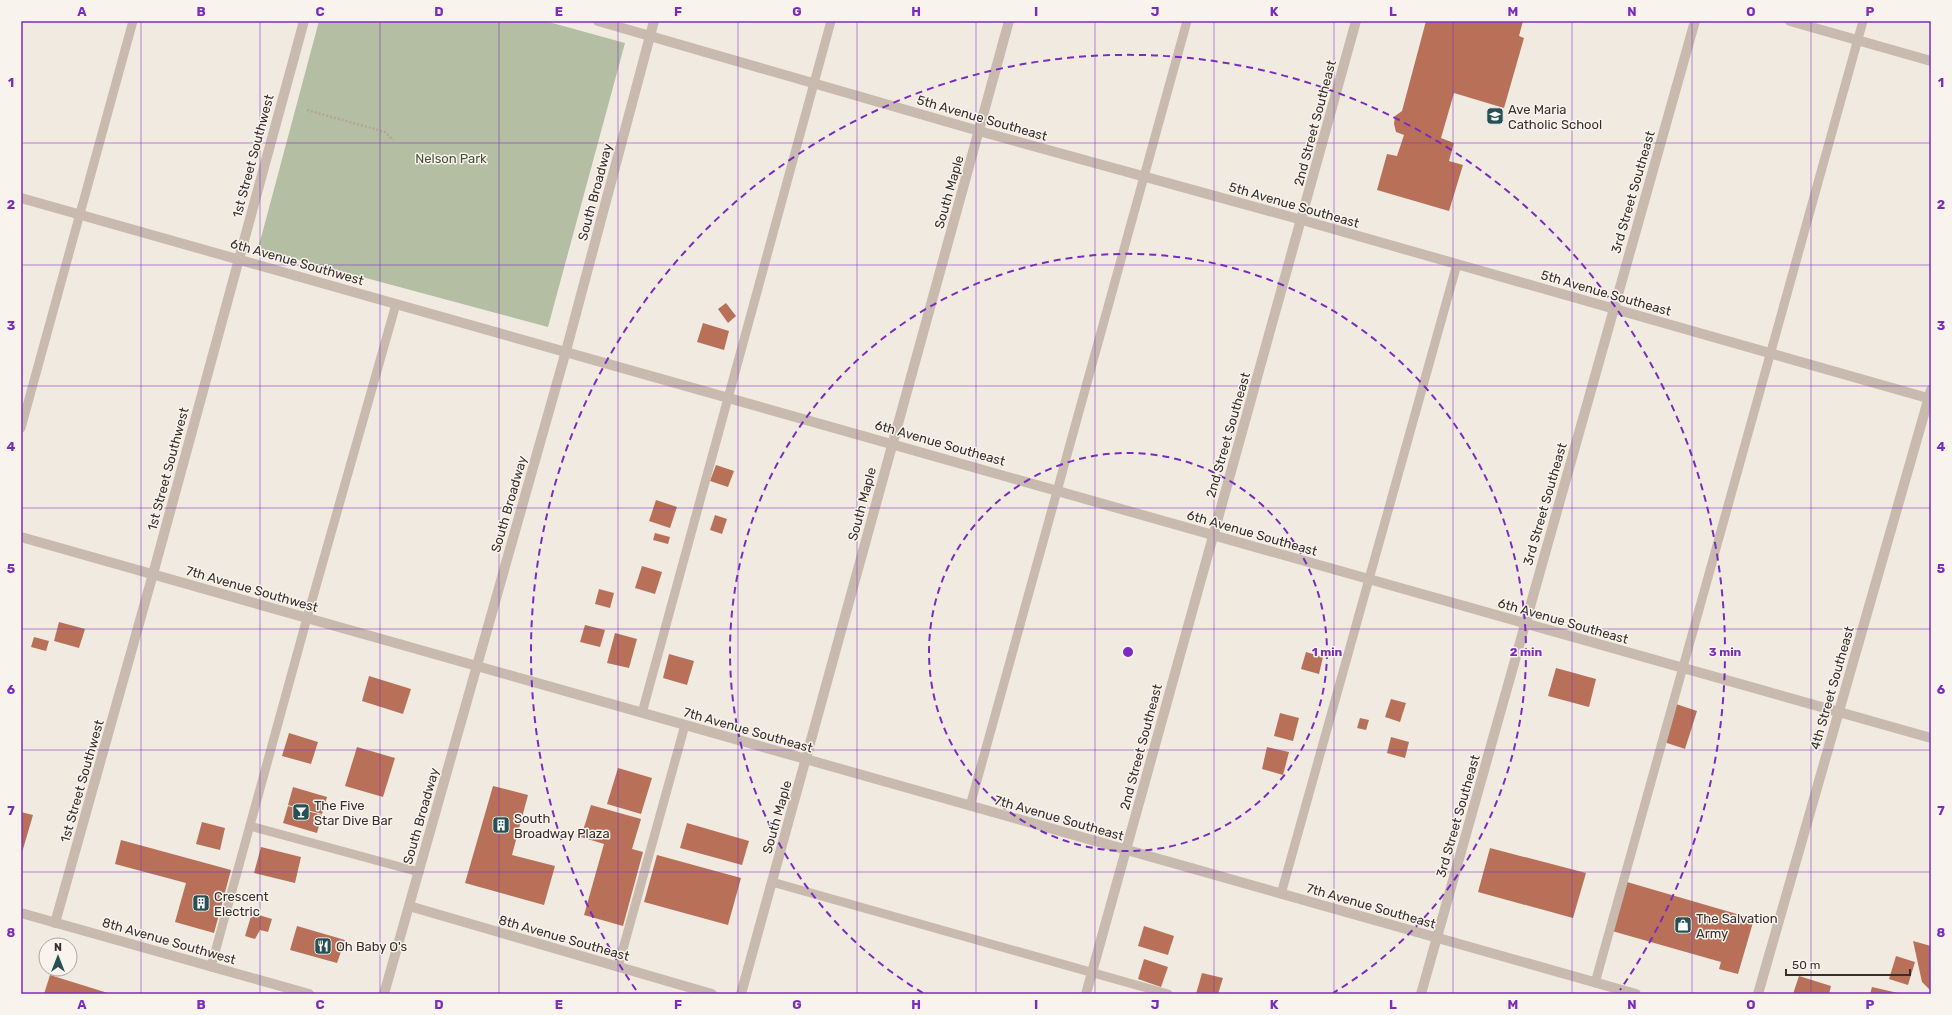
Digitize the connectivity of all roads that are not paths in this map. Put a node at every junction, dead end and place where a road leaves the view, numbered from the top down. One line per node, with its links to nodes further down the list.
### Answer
1 (133, 21): 19 (lane)
2 (304, 21): 21 (street, 1st Street Southwest)
3 (598, 21): 12 (street, 5th Avenue Southeast)
4 (654, 21): 12 (street, South Broadway)
5 (831, 21): 15 (lane)
6 (1009, 21): 16 (street, South Maple)
7 (1187, 21): 17 (lane)
8 (1356, 21): 20 (street, 2nd Street Southeast)
9 (1695, 21): 24 (street, 3rd Street Southeast)
10 (1790, 21): 13 (street)
11 (1863, 21): 13 (lane)
12 (650, 36): 15 (street, 5th Avenue Southeast); 25 (street, South Broadway)
13 (1858, 40): 14 (street); 26 (lane)
14 (1931, 61)
15 (815, 83): 16 (street, 5th Avenue Southeast); 28 (lane)
16 (979, 131): 17 (street, 5th Avenue Southeast); 30 (street, South Maple)
17 (1144, 177): 20 (street, 5th Avenue Southeast); 31 (lane)
18 (21, 198): 19 (street, 6th Avenue Southwest)
19 (80, 214): 21 (street, 6th Avenue Southwest); 29 (lane)
20 (1302, 220): 22 (street, 5th Avenue Southeast); 32 (street, 2nd Street Southeast)
21 (238, 260): 23 (street, 6th Avenue Southwest); 34 (street, 1st Street Southwest)
22 (1457, 264): 24 (street, 5th Avenue Southeast); 35 (lane)
23 (396, 304): 25 (street, 6th Avenue Southwest); 36 (lane)
24 (1614, 309): 26 (street, 5th Avenue Southeast); 37 (street, 3rd Street Southeast)
25 (566, 351): 28 (street, 6th Avenue Southeast); 38 (street, South Broadway)
26 (1771, 353): 27 (street, 5th Avenue Southeast); 39 (lane)
27 (1930, 396): 40 (street, 4th Street Southeast)
28 (729, 397): 30 (street, 6th Avenue Southeast); 41 (lane)
29 (21, 428)
30 (892, 443): 31 (street, 6th Avenue Southeast); 44 (street, South Maple)
31 (1056, 490): 32 (street, 6th Avenue Southeast); 45 (lane)
32 (1213, 535): 35 (street, 6th Avenue Southeast); 47 (street, 2nd Street Southeast)
33 (21, 537): 34 (street, 7th Avenue Southwest)
34 (153, 574): 36 (street, 7th Avenue Southwest); 53 (street, 1st Street Southwest)
35 (1369, 580): 37 (street, 6th Avenue Southeast); 50 (lane)
36 (307, 618): 38 (street, 7th Avenue Southwest); 46 (lane)
37 (1525, 624): 39 (street, 6th Avenue Southeast); 54 (street, 3rd Street Southeast)
38 (476, 666): 41 (street, 7th Avenue Southeast); 48 (street, South Broadway)
39 (1682, 668): 40 (street, 6th Avenue Southeast); 58 (lane)
40 (1838, 711): 43 (street, 6th Avenue Southeast); 67 (street, 4th Street Southeast)
41 (642, 713): 42 (street, 7th Avenue Southeast)
42 (685, 725): 44 (street, 7th Avenue Southeast); 56 (lane)
43 (1931, 738)
44 (806, 760): 45 (street, 7th Avenue Southeast); 49 (street, South Maple)
45 (970, 806): 47 (street, 7th Avenue Southeast)
46 (250, 826): 48 (lane); 55 (lane)
47 (1127, 850): 50 (street, 7th Avenue Southeast); 57 (street, 2nd Street Southeast)
48 (419, 872): 51 (street, South Broadway)
49 (772, 882): 57 (lane); 62 (street, South Maple)
50 (1281, 894): 54 (street, 7th Avenue Southeast)
51 (410, 906): 56 (street, 8th Avenue Southeast); 60 (street, South Broadway)
52 (21, 913): 53 (street, 8th Avenue Southwest)
53 (55, 923): 55 (street, 8th Avenue Southwest)
54 (1437, 938): 58 (street, 7th Avenue Southeast); 65 (street, 3rd Street Southeast)
55 (211, 966): 59 (street, 8th Avenue Southwest)
56 (618, 966): 61 (street, 8th Avenue Southeast)
57 (1092, 973): 63 (street, 2nd Street Southeast); 64 (lane)
58 (1595, 983): 66 (street, 7th Avenue Southeast)
59 (309, 994)
60 (384, 994)
61 (712, 994)
62 (741, 994)
63 (1086, 994)
64 (1168, 994)
65 (1421, 994)
66 (1636, 994)
67 (1758, 994)

